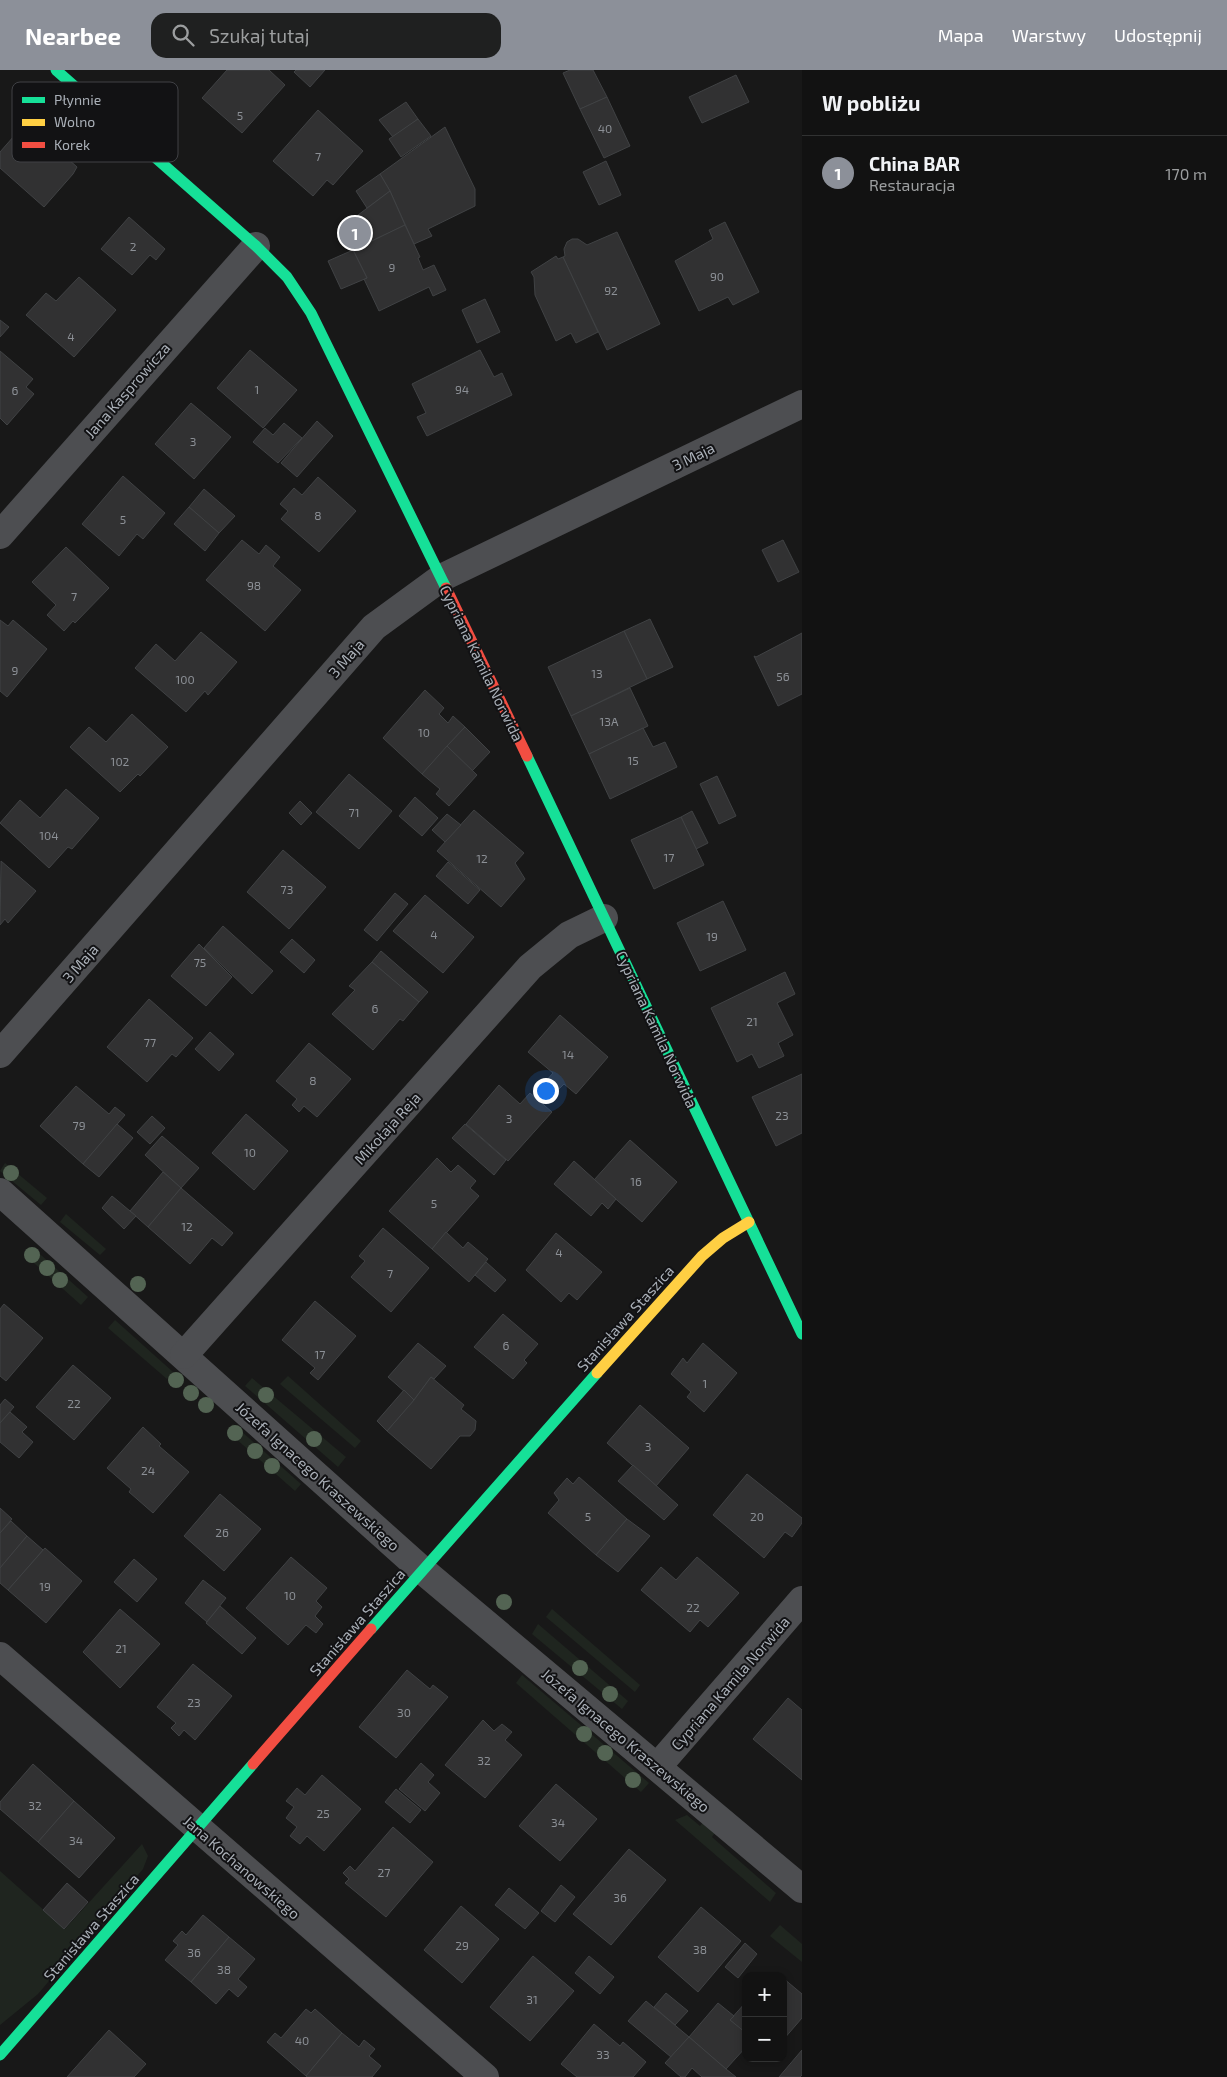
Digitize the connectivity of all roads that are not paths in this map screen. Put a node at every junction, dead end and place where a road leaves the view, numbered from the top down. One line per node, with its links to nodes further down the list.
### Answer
1 (56, 70): 2 (street, Cypriana Kamila Norwida)
2 (70, 82)
3 (161, 162): 4 (street, Cypriana Kamila Norwida)
4 (256, 246): 6 (street, Jana Kasprowicza); 7 (street, Cypriana Kamila Norwida)
5 (802, 404): 7 (street, 3 Maja)
6 (0, 535)
7 (441, 578): 8 (street, Cypriana Kamila Norwida); 9 (street, 3 Maja)
8 (604, 918): 11 (street, Cypriana Kamila Norwida); 13 (street, Mikołaja Reja)
9 (0, 1054)
10 (0, 1192): 13 (street, Józefa Ignacego Kraszewskiego)
11 (749, 1222): 12 (street, Cypriana Kamila Norwida); 14 (street, Stanisława Staszica)
12 (802, 1334)
13 (184, 1355): 14 (street, Józefa Ignacego Kraszewskiego)
14 (422, 1570): 17 (street, Józefa Ignacego Kraszewskiego); 18 (street, Stanisława Staszica)
15 (802, 1600): 17 (street, Cypriana Kamila Norwida)
16 (0, 1656): 18 (street, Jana Kochanowskiego)
17 (658, 1766): 19 (street, Józefa Ignacego Kraszewskiego)
18 (198, 1828): 20 (street, Stanisława Staszica); 21 (street, Jana Kochanowskiego)
19 (802, 1889)
20 (0, 2055)
21 (485, 2077)

